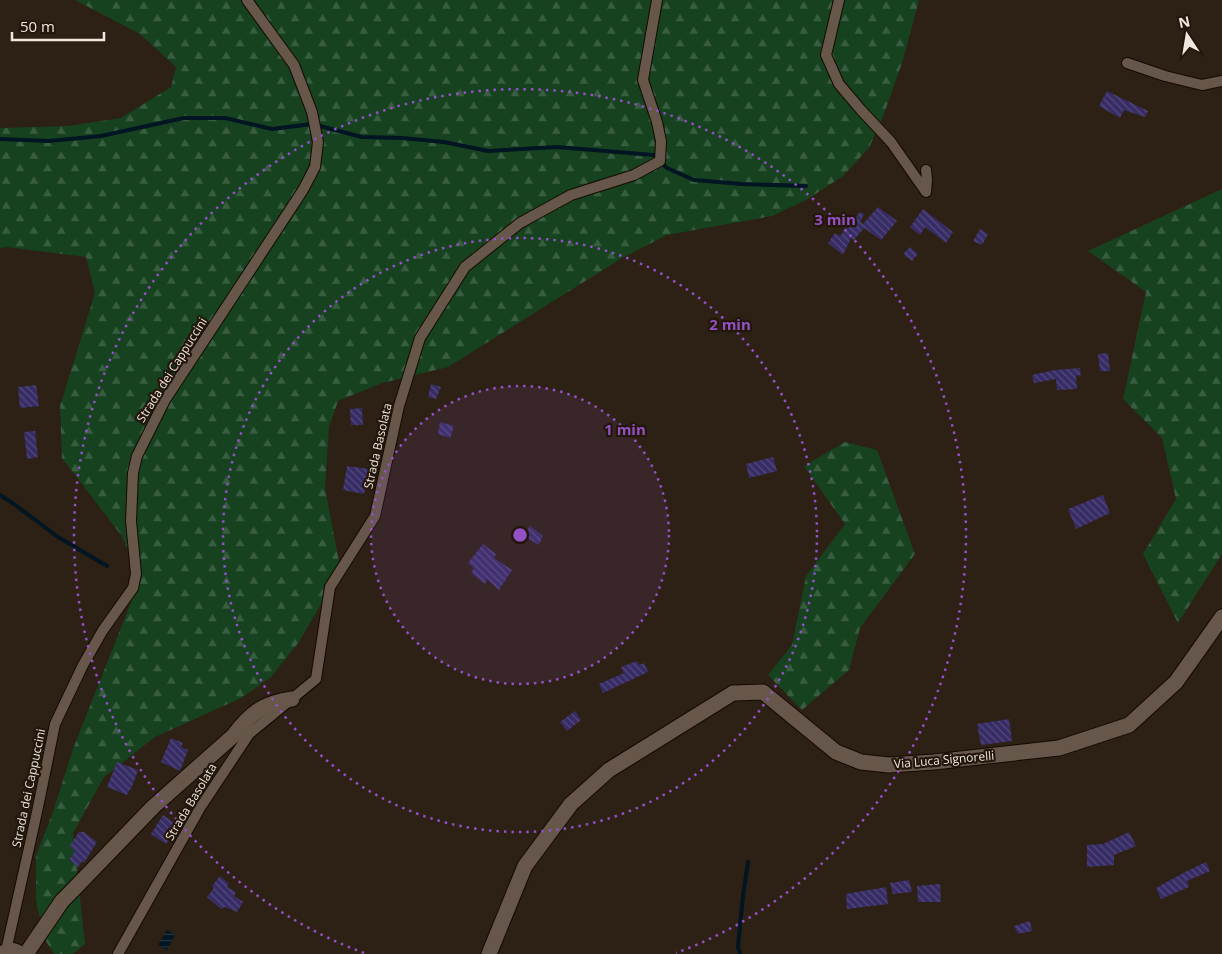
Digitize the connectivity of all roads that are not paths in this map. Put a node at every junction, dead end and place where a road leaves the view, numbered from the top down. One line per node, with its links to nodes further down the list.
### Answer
1 (247, 0): 9 (street, Strada dei Cappuccini)
2 (657, 0): 8 (street, Strada Basolata)
3 (839, 0): 6 (street)
4 (1127, 62): 5 (street)
5 (1222, 81)
6 (926, 170)
7 (1222, 617): 12 (main road, Via Luca Signorelli)
8 (292, 699): 10 (main road); 11 (street, Strada Basolata)
9 (9, 953)
10 (26, 954)
11 (118, 954)
12 (490, 954)

